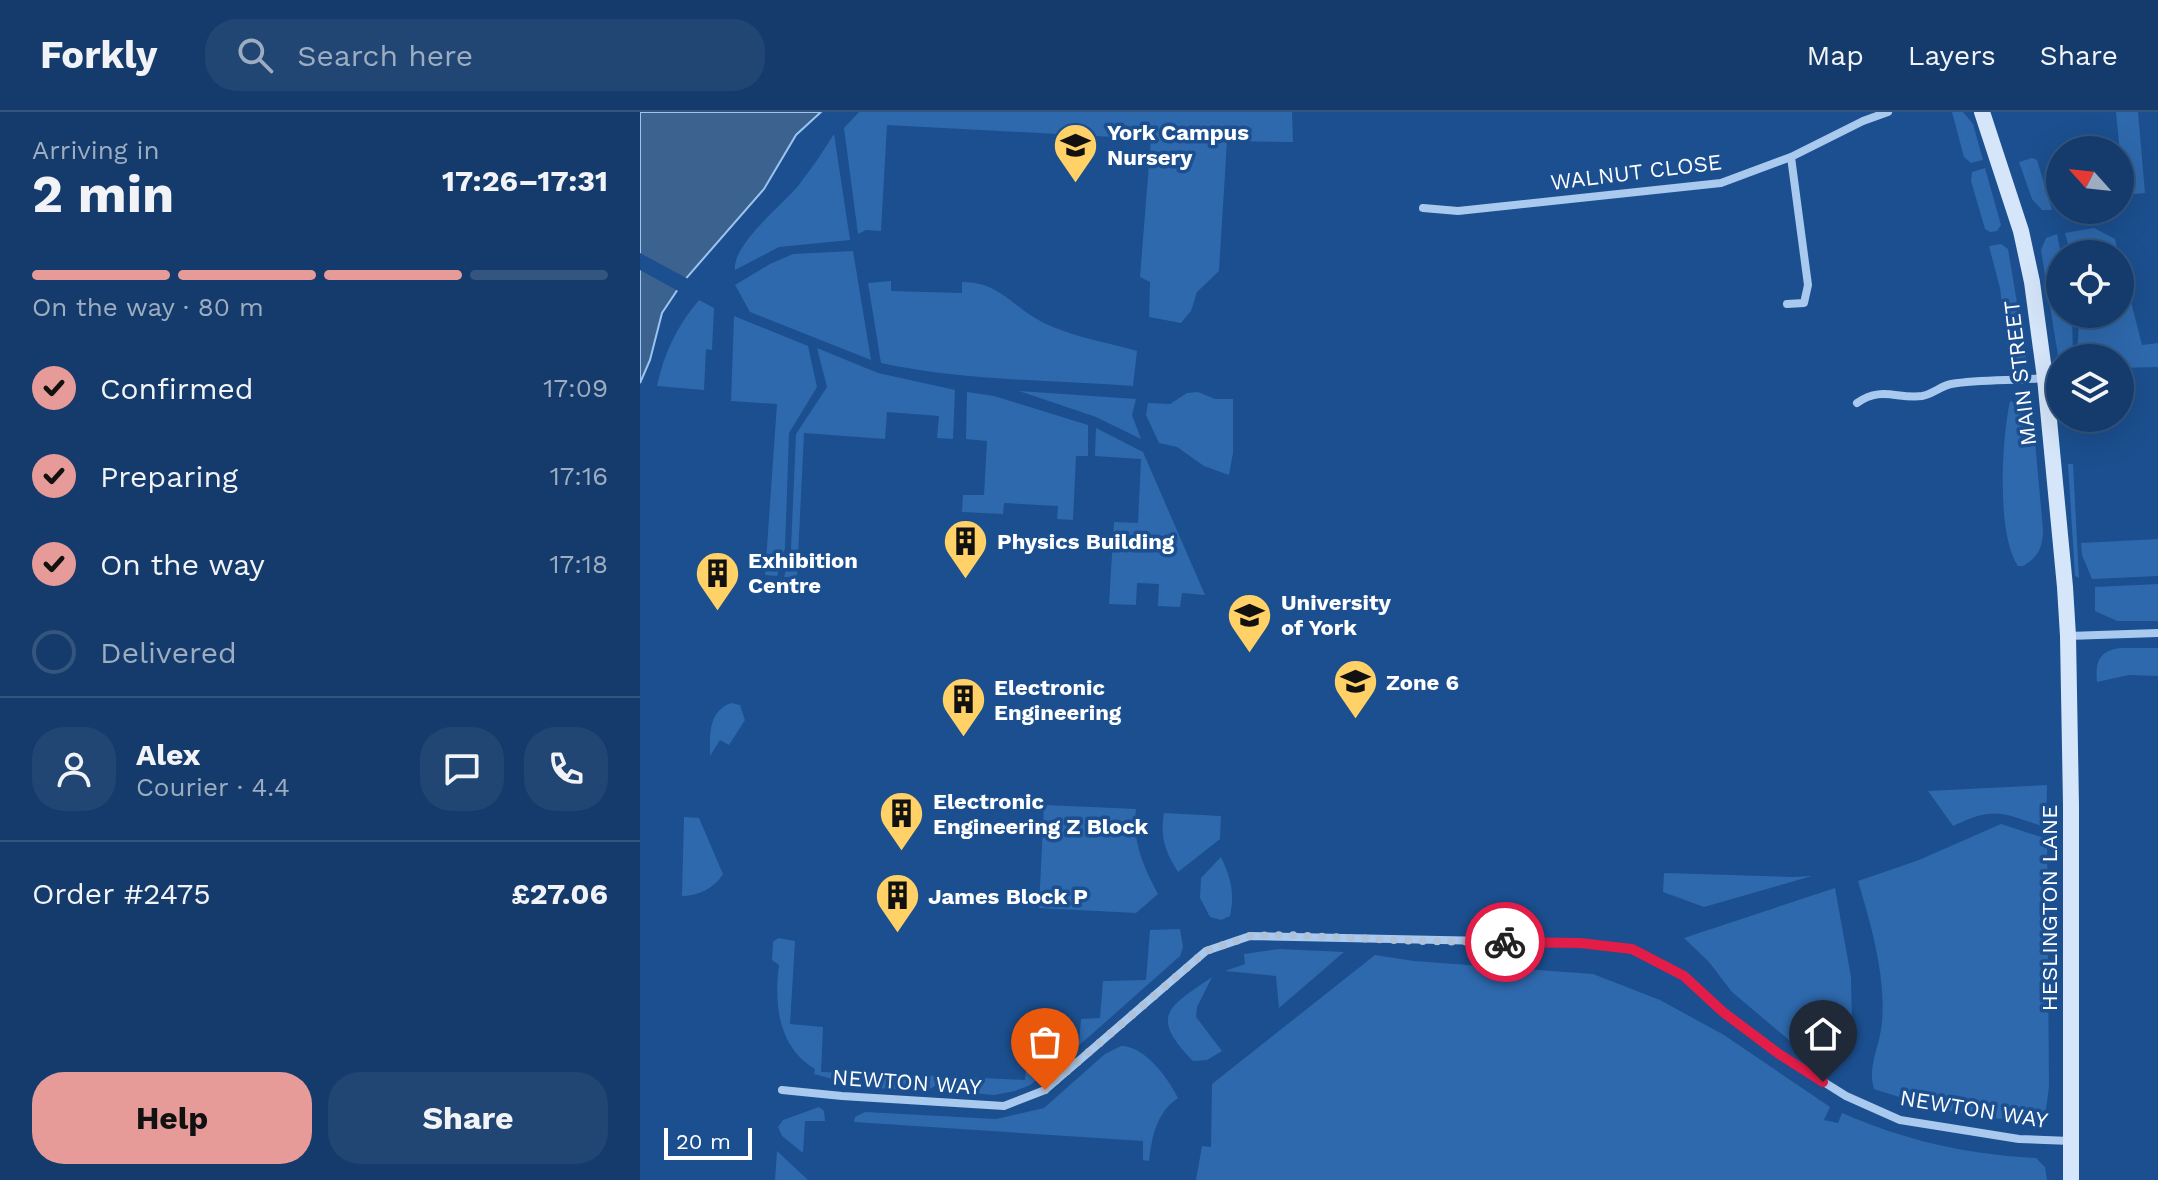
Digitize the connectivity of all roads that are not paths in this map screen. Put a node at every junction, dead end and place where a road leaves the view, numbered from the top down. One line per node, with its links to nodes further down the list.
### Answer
1 (1888, 112): 3 (street, WALNUT CLOSE)
2 (1982, 112): 6 (street, MAIN STREET)
3 (1791, 157): 4 (street, WALNUT CLOSE); 5 (street)
4 (1423, 208)
5 (1787, 304)
6 (2045, 378): 7 (street); 9 (street, MAIN STREET)
7 (1857, 403)
8 (2158, 633): 9 (street)
9 (2068, 636): 11 (street, HESLINGTON LANE)
10 (782, 1090): 11 (street, NEWTON WAY)
11 (2071, 1141): 12 (street, HESLINGTON LANE)
12 (2071, 1180)

